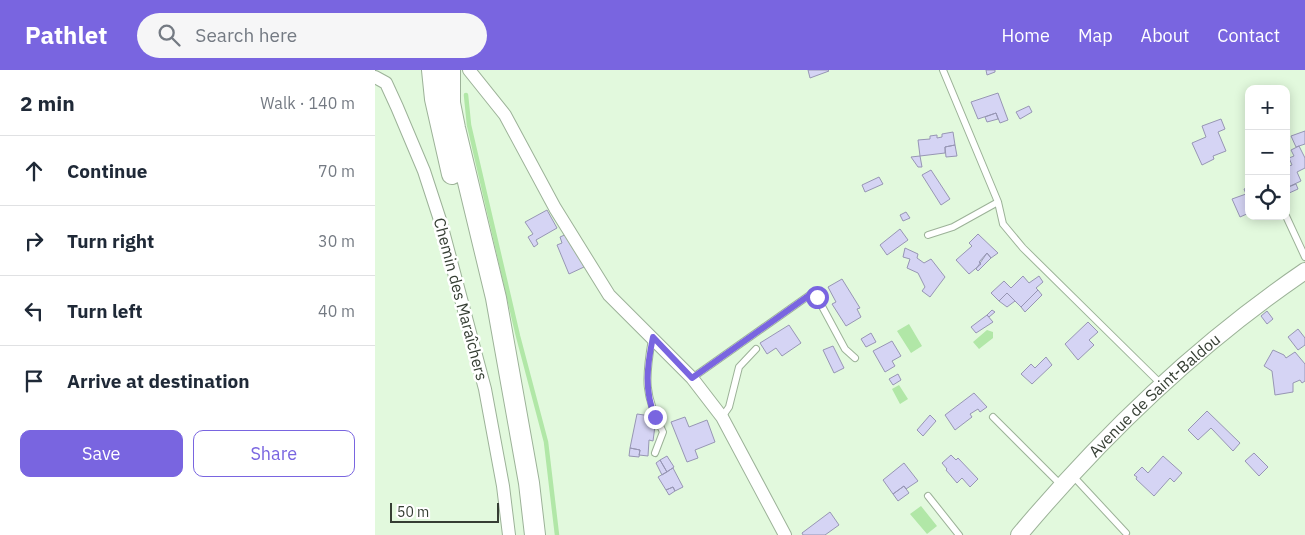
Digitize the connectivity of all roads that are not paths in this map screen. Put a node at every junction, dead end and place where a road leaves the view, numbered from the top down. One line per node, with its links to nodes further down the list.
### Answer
1 (432, 70): 12 (main road)
2 (450, 70): 12 (main road)
3 (469, 70): 11 (street)
4 (943, 70): 6 (lane)
5 (375, 77): 23 (street, Chemin des Maraîchers)
6 (998, 202): 8 (lane); 16 (lane)
7 (1287, 220): 9 (lane)
8 (928, 235)
9 (1305, 257)
10 (1305, 271): 16 (street, Avenue de Saint-Baldou)
11 (653, 337): 15 (street); 19 (lane)
12 (504, 346): 24 (main road)
13 (756, 349): 17 (lane)
14 (855, 358): 15 (lane)
15 (692, 378): 17 (street)
16 (1162, 385): 20 (street, Avenue de Saint-Baldou)
17 (722, 417): 25 (street)
18 (993, 417): 20 (lane)
19 (655, 453)
20 (1067, 480): 22 (lane); 27 (street, Avenue de Saint-Baldou)
21 (928, 496): 26 (lane)
22 (1125, 533)
23 (509, 535)
24 (535, 535)
25 (785, 535)
26 (959, 535)
27 (1019, 535)

